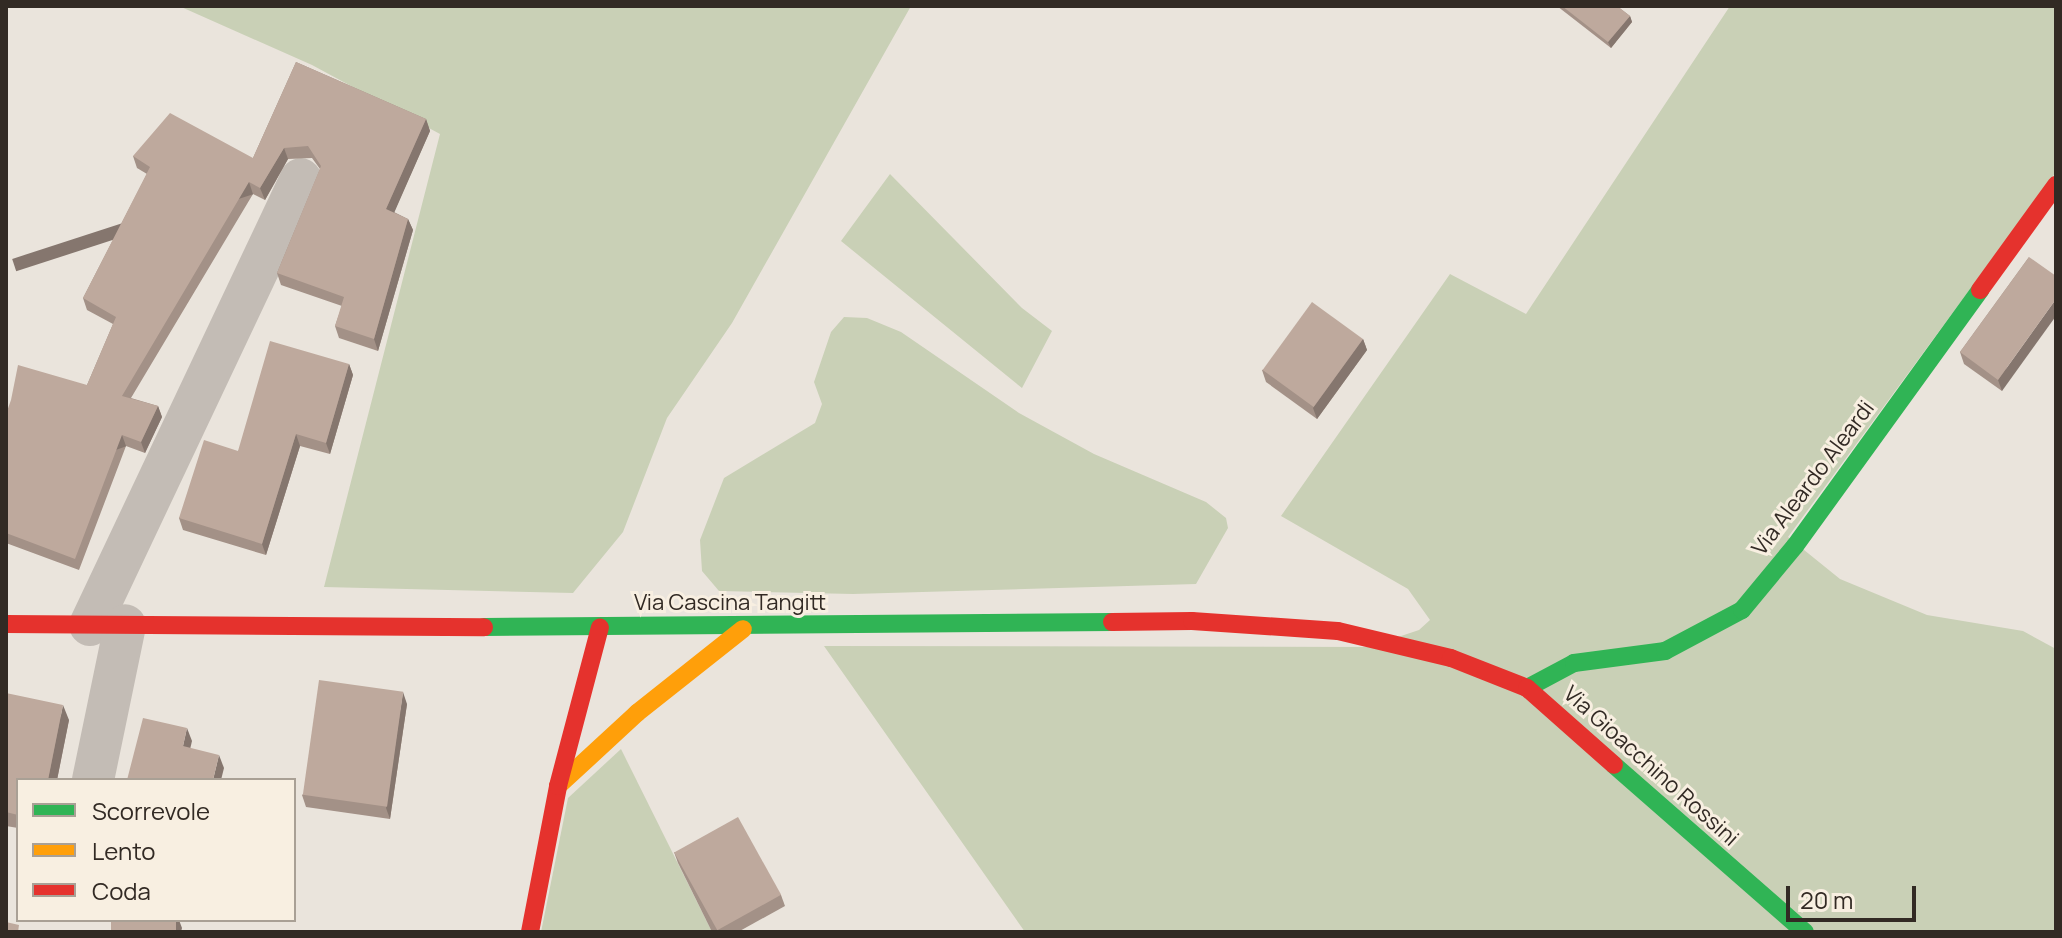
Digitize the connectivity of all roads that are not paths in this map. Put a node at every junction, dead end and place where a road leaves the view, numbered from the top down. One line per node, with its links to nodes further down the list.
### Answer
1 (301, 179): 4 (street)
2 (2056, 185): 8 (street, Via Aleardo Aleardi)
3 (6, 624): 4 (street, Via Cascina Tangitt)
4 (108, 625): 5 (street, Via Cascina Tangitt); 9 (street)
5 (600, 627): 6 (street, Via Cascina Tangitt); 10 (street)
6 (743, 629): 7 (street, Via Cascina Tangitt); 10 (street)
7 (1451, 658): 8 (street, Via Gioacchino Rossini)
8 (1527, 688): 12 (street, Via Gioacchino Rossini)
9 (93, 778)
10 (558, 786): 11 (street)
11 (530, 932)
12 (1805, 932)

